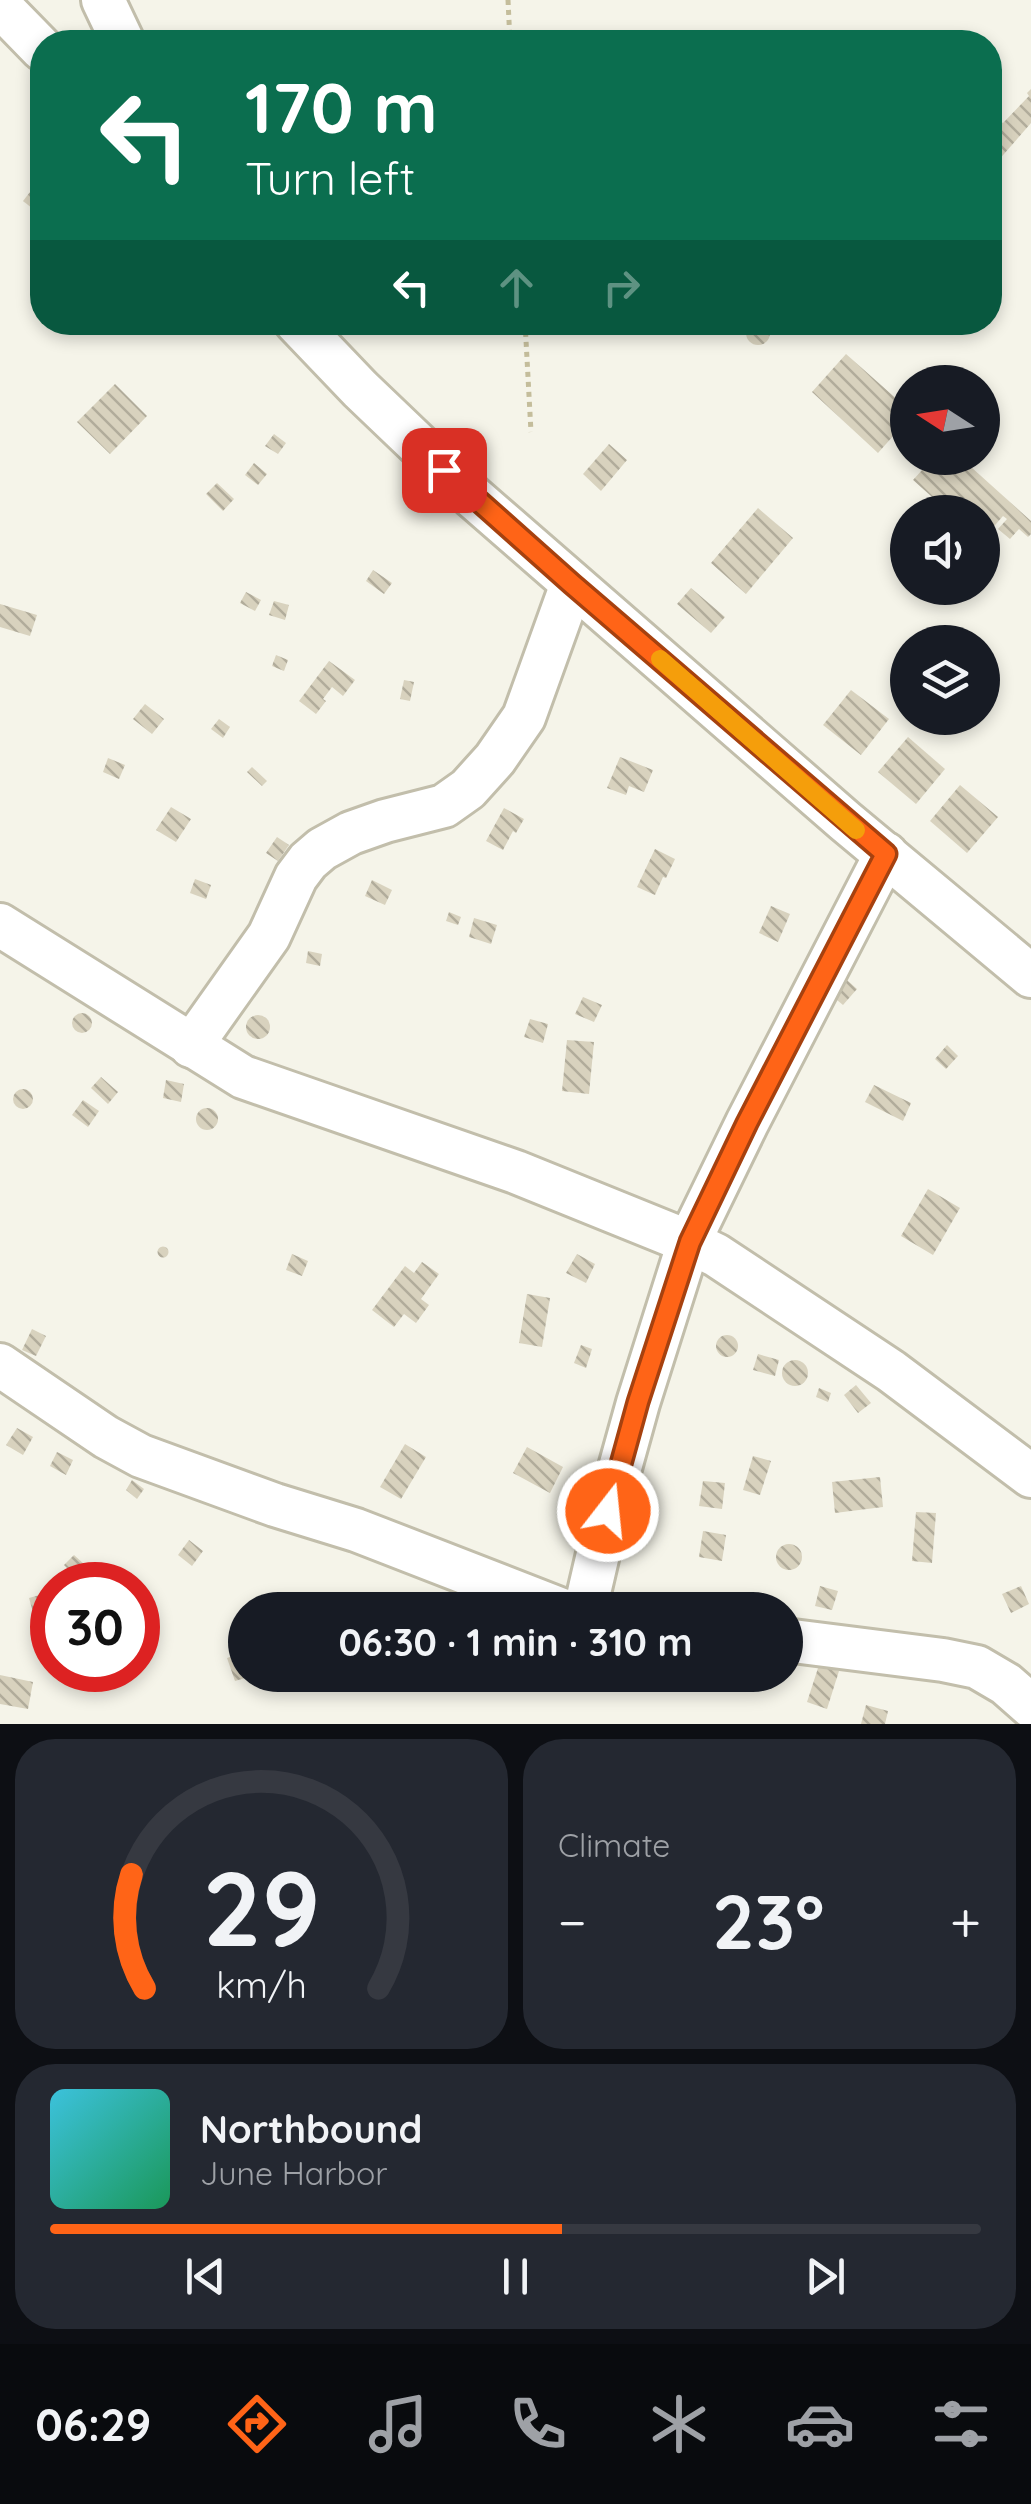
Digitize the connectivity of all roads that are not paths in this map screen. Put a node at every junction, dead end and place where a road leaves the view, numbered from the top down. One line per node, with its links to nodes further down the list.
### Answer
1 (103, 0): 3 (street)
2 (0, 6): 4 (street)
3 (117, 30)
4 (30, 37)
5 (308, 335): 6 (street)
6 (572, 584): 7 (street); 10 (street)
7 (886, 854): 9 (street); 11 (street)
8 (0, 926): 10 (street)
9 (1031, 976)
10 (191, 1046): 11 (street)
11 (690, 1242): 13 (street); 15 (street)
12 (0, 1365): 14 (street)
13 (1031, 1476)
14 (516, 1592)
15 (589, 1592)
16 (803, 1642): 17 (street)
17 (1031, 1706)

